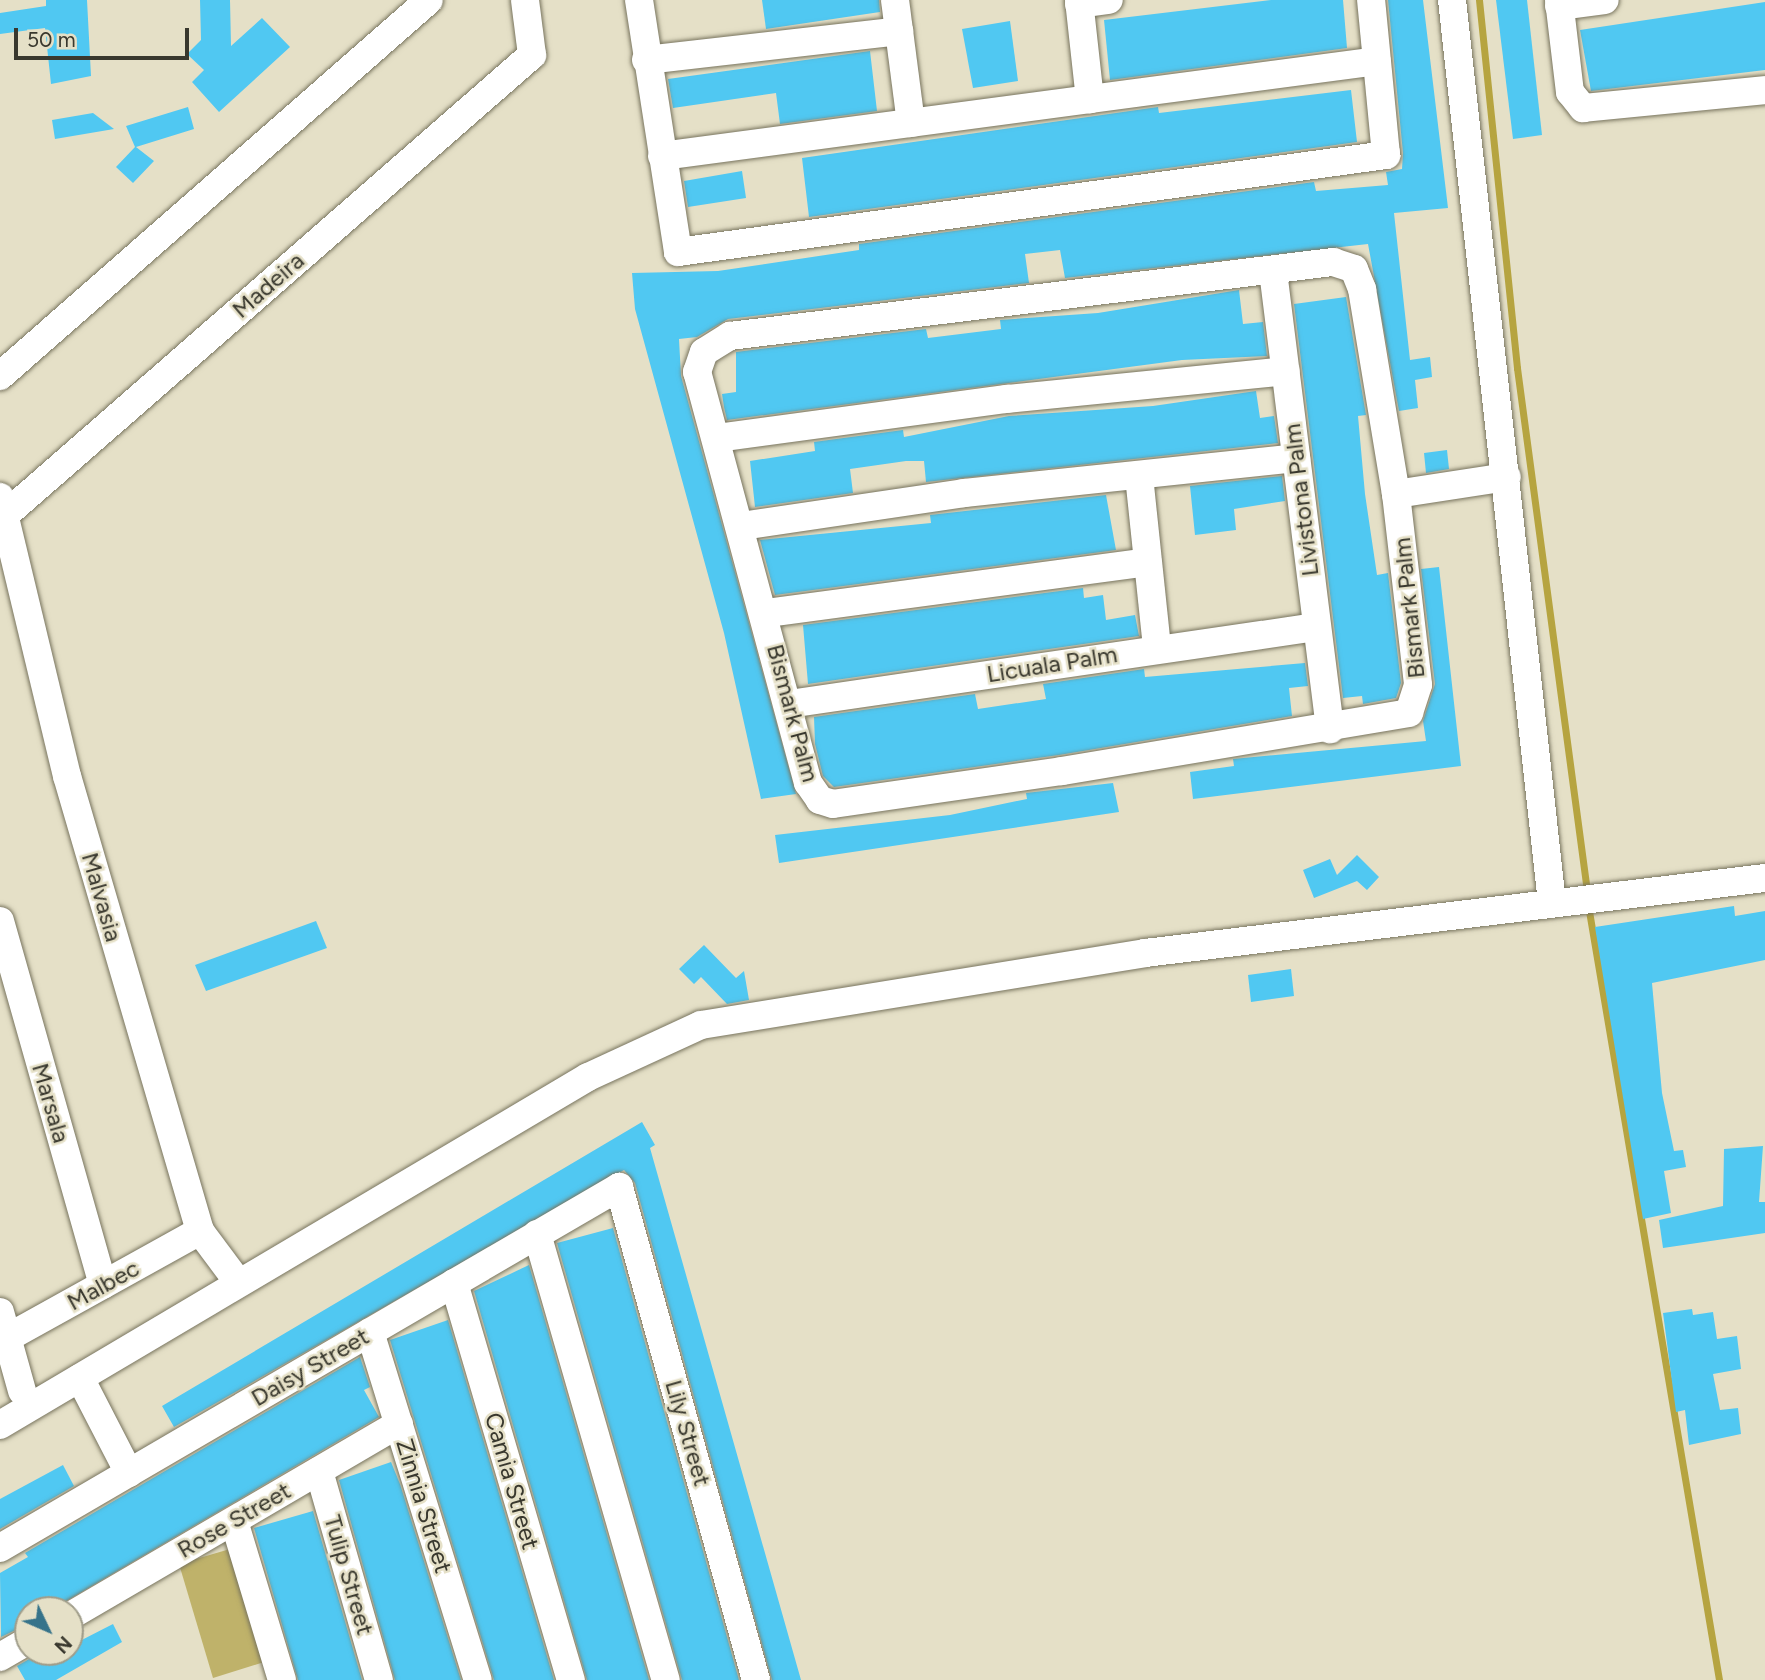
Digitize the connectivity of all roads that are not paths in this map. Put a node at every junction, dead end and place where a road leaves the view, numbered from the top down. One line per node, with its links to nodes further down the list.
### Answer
1 (429, 0): 20 (street)
2 (525, 0): 26 (street, Madeira)
3 (639, 0): 12 (street)
4 (895, 0): 11 (street)
5 (1109, 0): 9 (street)
6 (1371, 0): 13 (street)
7 (1452, 0): 24 (street)
8 (1605, 0): 10 (street)
9 (1079, 2): 15 (street)
10 (1559, 3): 14 (street)
11 (899, 31): 12 (street); 16 (street)
12 (646, 60): 17 (street)
13 (1377, 61): 15 (street); 17 (street)
14 (1765, 90)
15 (1090, 99): 16 (street)
16 (911, 123): 17 (street)
17 (662, 156)
18 (1273, 271): 19 (street, Livistona Palm); 21 (street, Bismark Palm); 25 (street, Bismark Palm)
19 (1286, 371): 21 (street); 22 (street, Livistona Palm)
20 (0, 376)
21 (717, 438): 27 (street, Bismark Palm)
22 (1296, 458): 23 (street); 30 (street, Livistona Palm)
23 (1139, 476): 27 (street); 28 (street)
24 (1507, 477): 25 (street); 35 (street)
25 (1396, 494): 33 (street, Bismark Palm)
26 (2, 506): 38 (street, Malvasia)
27 (741, 526): 29 (street, Bismark Palm)
28 (1148, 562): 29 (street); 31 (street)
29 (766, 612): 32 (street, Bismark Palm)
30 (1316, 627): 31 (street, Licuala Palm); 33 (street, Livistona Palm)
31 (1157, 648): 32 (street, Licuala Palm)
32 (789, 704): 33 (street, Bismark Palm)
33 (1330, 729)
34 (1765, 878): 35 (street)
35 (1552, 903): 40 (street)
36 (0, 922): 42 (street, Marsala)
37 (619, 1186): 39 (street, Daisy Street); 59 (street, Lily Street)
38 (200, 1231): 40 (street, Malvasia); 42 (street, Malbec)
39 (537, 1234): 41 (street, Daisy Street); 58 (street)
40 (238, 1282): 45 (street)
41 (454, 1283): 44 (street, Daisy Street); 57 (street, Camia Street)
42 (103, 1285): 43 (street, Malbec)
43 (4, 1325): 46 (street)
44 (370, 1332): 47 (street, Zinnia Street); 50 (street, Daisy Street)
45 (80, 1378): 48 (street); 50 (street)
46 (22, 1391)
47 (399, 1424): 49 (street, Rose Street); 56 (street, Zinnia Street)
48 (0, 1425)
49 (319, 1471): 51 (street, Rose Street); 55 (street, Tulip Street)
50 (129, 1473): 52 (street, Daisy Street)
51 (234, 1521): 53 (street, Rose Street); 54 (street)
52 (0, 1548)
53 (84, 1608)
54 (282, 1680)
55 (379, 1680)
56 (478, 1680)
57 (571, 1680)
58 (666, 1680)
59 (756, 1680)

